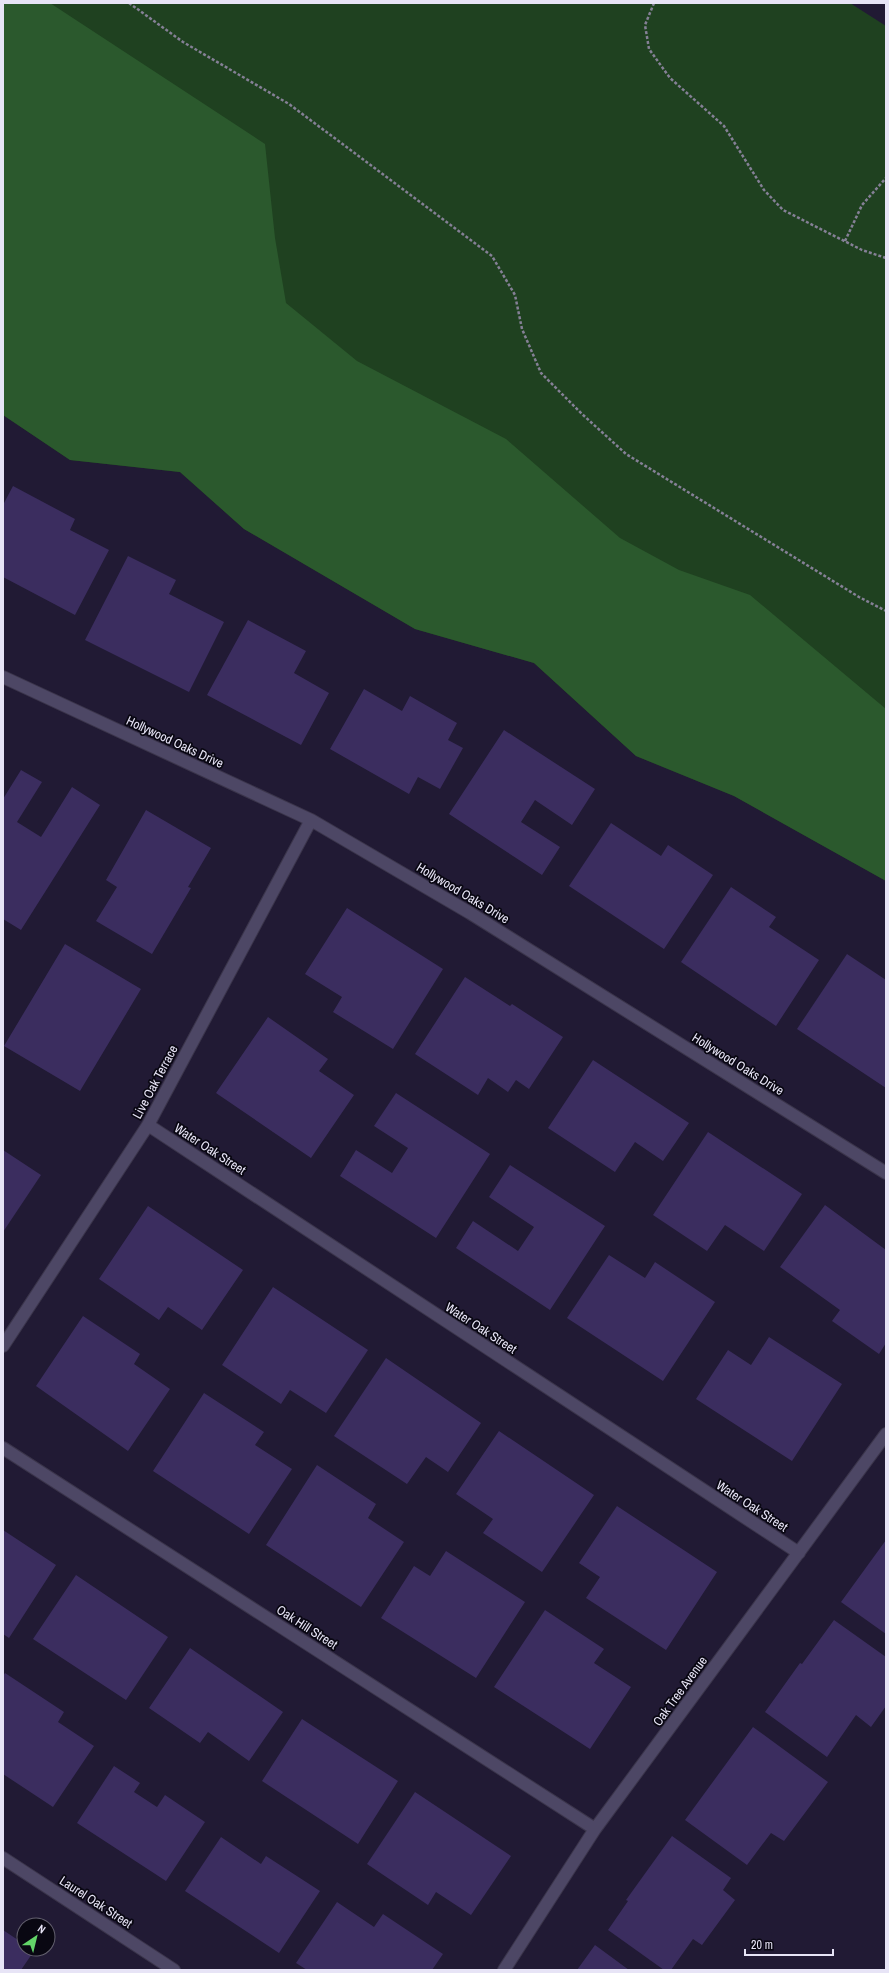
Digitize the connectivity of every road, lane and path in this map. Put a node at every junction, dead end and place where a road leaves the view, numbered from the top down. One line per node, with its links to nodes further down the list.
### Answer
1 (129, 3): 6 (path)
2 (654, 3): 4 (path)
3 (886, 178): 4 (path)
4 (845, 241): 5 (path)
5 (886, 258)
6 (886, 611)
7 (3, 677): 8 (street, Hollywood Oaks Drive)
8 (311, 820): 9 (street, Live Oak Terrace); 10 (street, Hollywood Oaks Drive)
9 (148, 1125): 11 (street, Live Oak Terrace); 14 (street, Water Oak Street)
10 (886, 1173)
11 (3, 1346)
12 (886, 1434): 14 (street, Oak Tree Avenue)
13 (3, 1448): 15 (street, Oak Hill Street)
14 (799, 1553): 15 (street, Oak Tree Avenue)
15 (595, 1830): 18 (street, Oak Tree Avenue)
16 (3, 1858): 17 (street, Laurel Oak Street)
17 (174, 1970)
18 (504, 1970)

